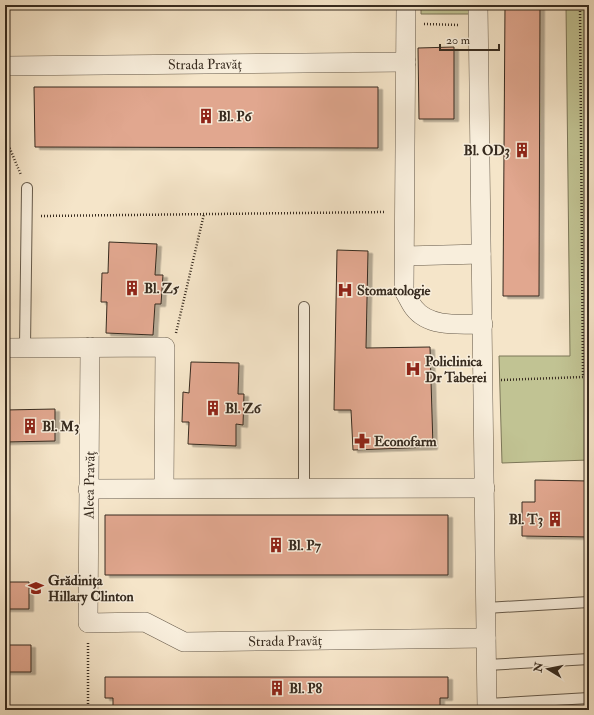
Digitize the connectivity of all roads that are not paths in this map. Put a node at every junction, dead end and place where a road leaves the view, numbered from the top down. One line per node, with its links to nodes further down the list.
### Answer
1 (406, 5): 3 (street)
2 (478, 5): 6 (street)
3 (406, 62): 4 (street, Strada Pravăț); 7 (street)
4 (5, 66)
5 (27, 188): 12 (lane)
6 (481, 254): 7 (street); 9 (street)
7 (405, 256): 9 (street)
8 (304, 307): 14 (lane)
9 (483, 324): 15 (street)
10 (90, 347): 12 (street); 13 (street); 16 (street, Aleea Pravăț)
11 (5, 348): 12 (street)
12 (25, 348)
13 (164, 488): 14 (street); 16 (street)
14 (304, 488): 15 (street)
15 (485, 488): 18 (street)
16 (88, 489): 19 (street, Aleea Pravăț)
17 (589, 602): 18 (lane)
18 (486, 608): 20 (street)
19 (88, 623): 20 (street, Strada Pravăț)
20 (486, 638): 22 (street)
21 (589, 659): 22 (lane)
22 (487, 665): 24 (street)
23 (589, 698): 24 (lane)
24 (487, 707)

